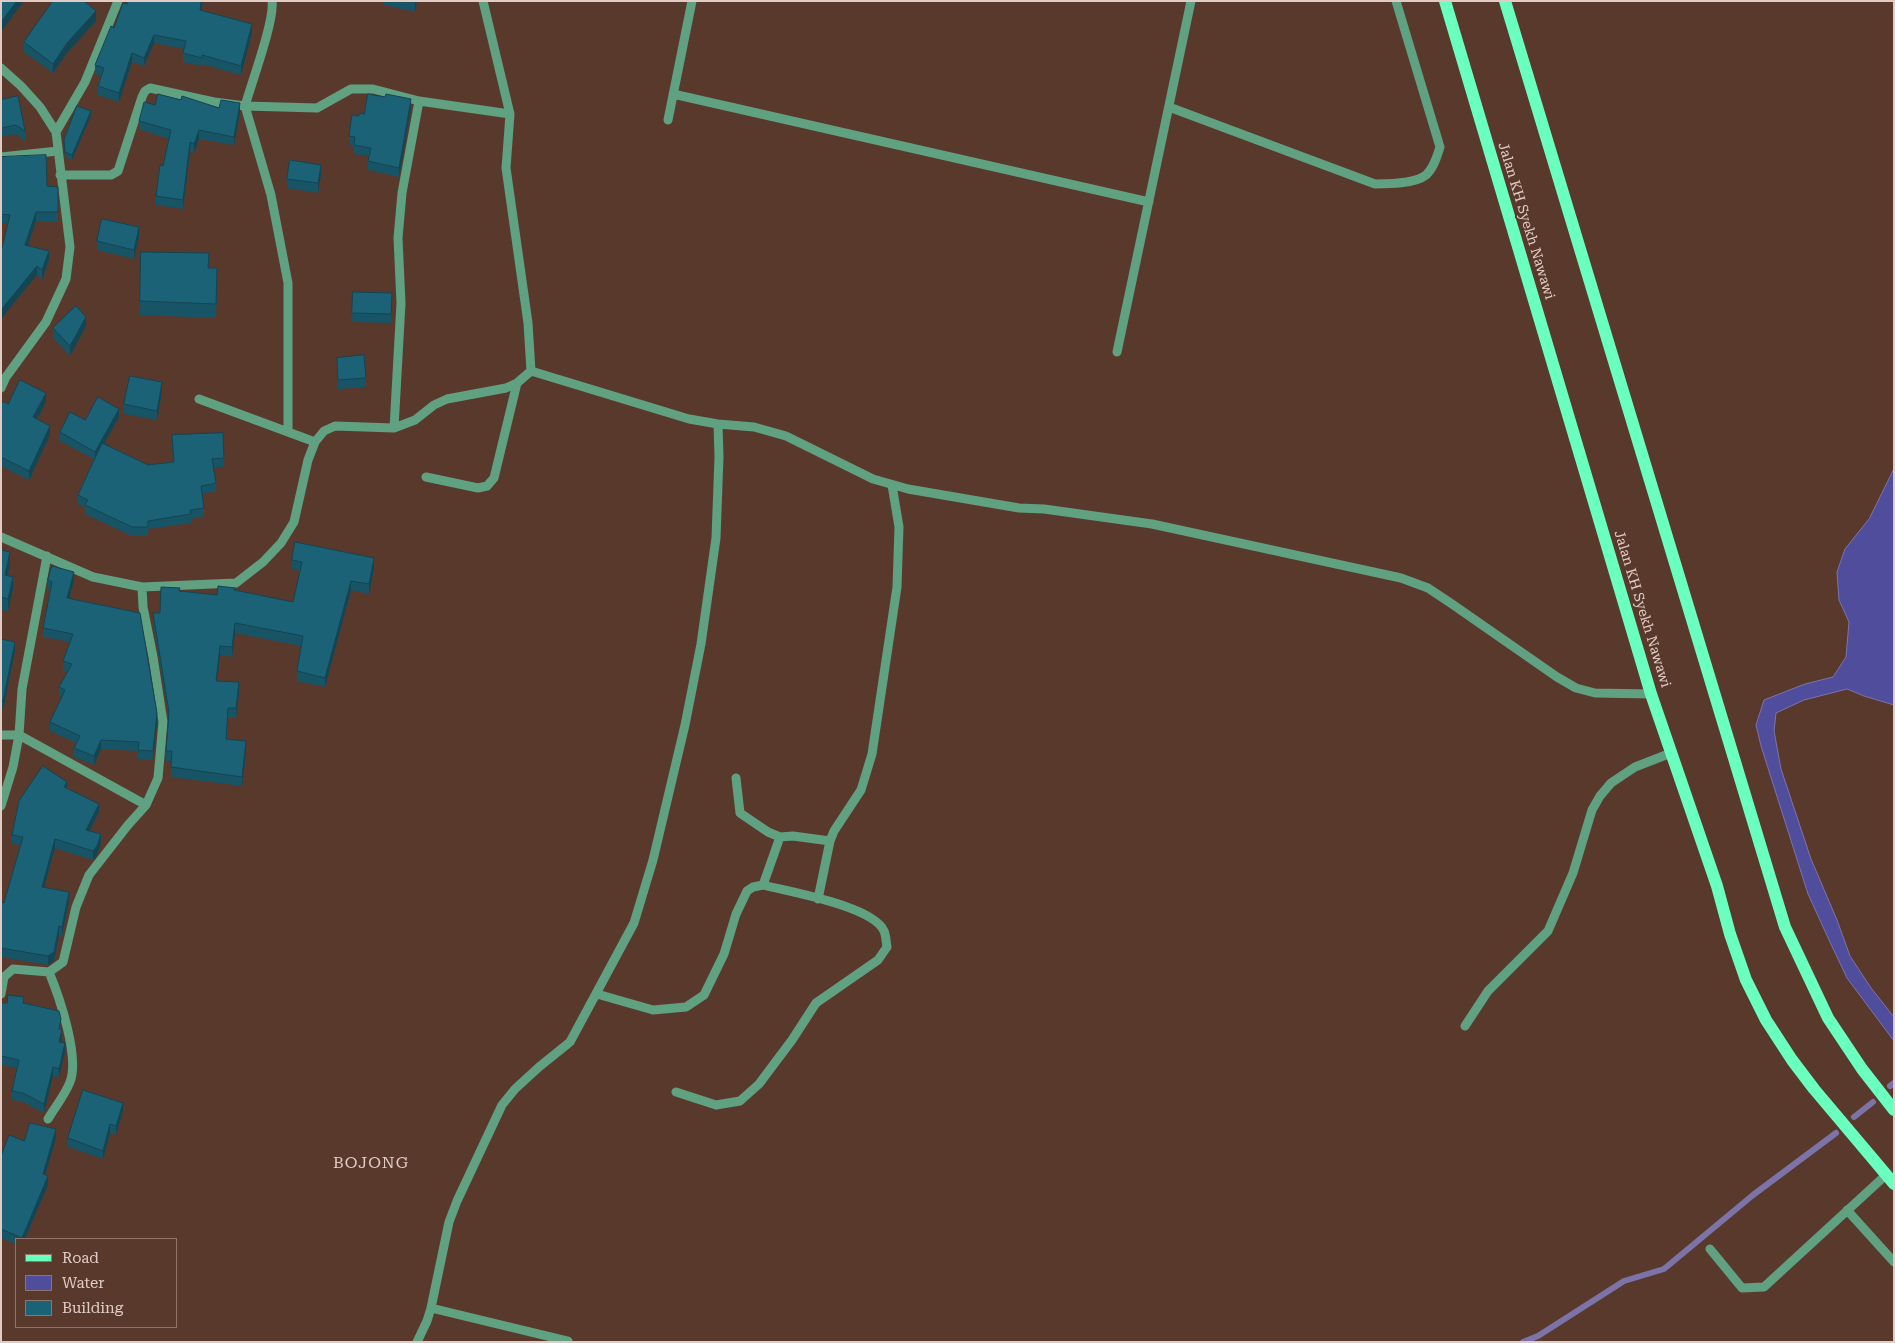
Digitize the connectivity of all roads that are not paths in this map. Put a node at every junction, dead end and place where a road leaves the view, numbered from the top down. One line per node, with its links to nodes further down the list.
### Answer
1 (118, 1): 16 (street)
2 (272, 1): 12 (street)
3 (483, 1): 14 (street)
4 (692, 1): 10 (street)
5 (1191, 1): 13 (street)
6 (1396, 1): 13 (street)
7 (1445, 1): 35 (main road, Jalan KH Syekh Nawawi)
8 (1505, 1): 51 (main road)
9 (1, 68): 16 (street)
10 (673, 94): 15 (street); 20 (street)
11 (419, 101): 12 (street); 14 (street); 27 (street)
12 (245, 106): 19 (street); 28 (street)
13 (1169, 107): 20 (street)
14 (510, 114): 22 (street)
15 (668, 120)
16 (56, 132): 17 (street)
17 (58, 151): 18 (street); 19 (street)
18 (1, 158)
19 (60, 175): 24 (street)
20 (1149, 202): 21 (street)
21 (1117, 352)
22 (531, 371): 23 (street); 26 (street)
23 (517, 383): 27 (street); 30 (street)
24 (1, 388)
25 (199, 399): 28 (street)
26 (718, 424): 31 (street); 48 (street)
27 (394, 428): 29 (street)
28 (288, 430): 29 (street)
29 (315, 442): 34 (street)
30 (426, 477)
31 (892, 485): 35 (street); 43 (street)
32 (1, 537): 33 (street)
33 (48, 556): 34 (street); 37 (street)
34 (142, 587): 40 (street)
35 (1651, 694): 38 (main road, Jalan KH Syekh Nawawi)
36 (1, 735): 37 (street)
37 (19, 735): 40 (street); 41 (street)
38 (1672, 753): 49 (street); 53 (main road, Jalan KH Syekh Nawawi)
39 (736, 778): 42 (street)
40 (146, 805): 46 (street)
41 (1, 806)
42 (780, 837): 43 (street); 44 (street)
43 (830, 841): 45 (street)
44 (763, 885): 45 (street); 48 (street)
45 (818, 899): 50 (street)
46 (49, 972): 47 (street); 52 (street)
47 (1, 994)
48 (597, 994): 57 (street)
49 (1465, 1026)
50 (676, 1092)
51 (1894, 1110)
52 (48, 1119)
53 (1890, 1179): 54 (street)
54 (1847, 1210): 55 (street); 56 (street)
55 (1710, 1248)
56 (1894, 1262)
57 (431, 1308): 58 (street); 59 (street)
58 (568, 1341)
59 (417, 1342)

